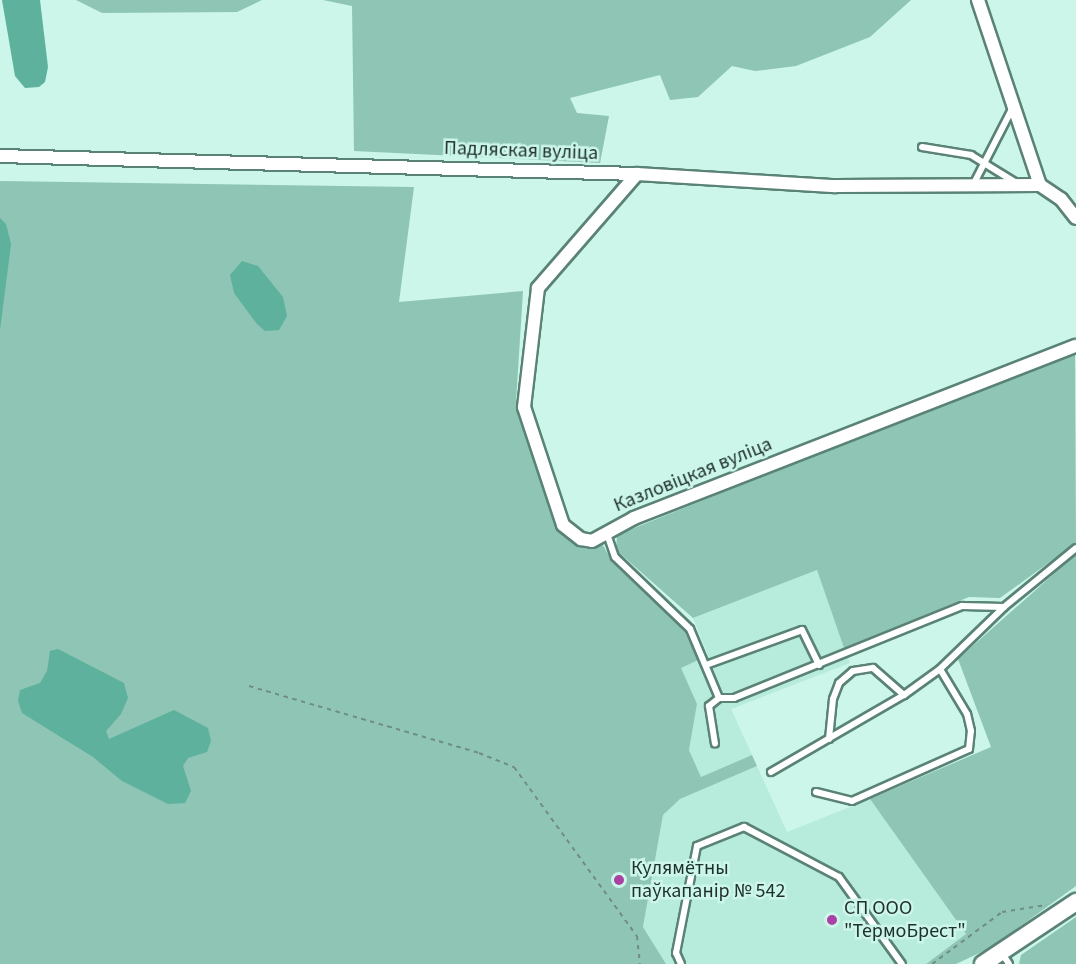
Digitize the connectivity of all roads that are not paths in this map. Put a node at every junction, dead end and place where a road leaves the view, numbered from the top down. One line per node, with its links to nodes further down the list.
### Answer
1 (978, 0): 2 (street)
2 (1012, 109): 5 (lane); 9 (street)
3 (922, 147): 5 (lane)
4 (0, 156): 6 (street, Падляская вуліца)
5 (986, 162): 7 (lane); 8 (lane)
6 (638, 174): 7 (street, Падляская вуліца); 12 (street, Казловіцкая вуліца)
7 (974, 185): 8 (street, Падляская вуліца)
8 (1020, 185): 9 (street, Падляская вуліца)
9 (1040, 185): 10 (street)
10 (1074, 210)
11 (1076, 345): 12 (street, Казловіцкая вуліца)
12 (607, 534): 15 (lane)
13 (1076, 548): 14 (lane)
14 (1004, 607): 16 (lane); 17 (lane)
15 (706, 665): 16 (lane); 19 (lane)
16 (819, 665): 19 (lane)
17 (940, 669): 18 (lane); 23 (lane)
18 (904, 695): 20 (lane); 20 (lane)
19 (719, 698): 21 (lane)
20 (829, 739): 22 (lane)
21 (715, 744)
22 (771, 772)
23 (816, 792)
24 (1076, 902): 25 (main road)
25 (1005, 958): 28 (main road)
26 (681, 964): 27 (lane)
27 (902, 964)
28 (982, 964)

